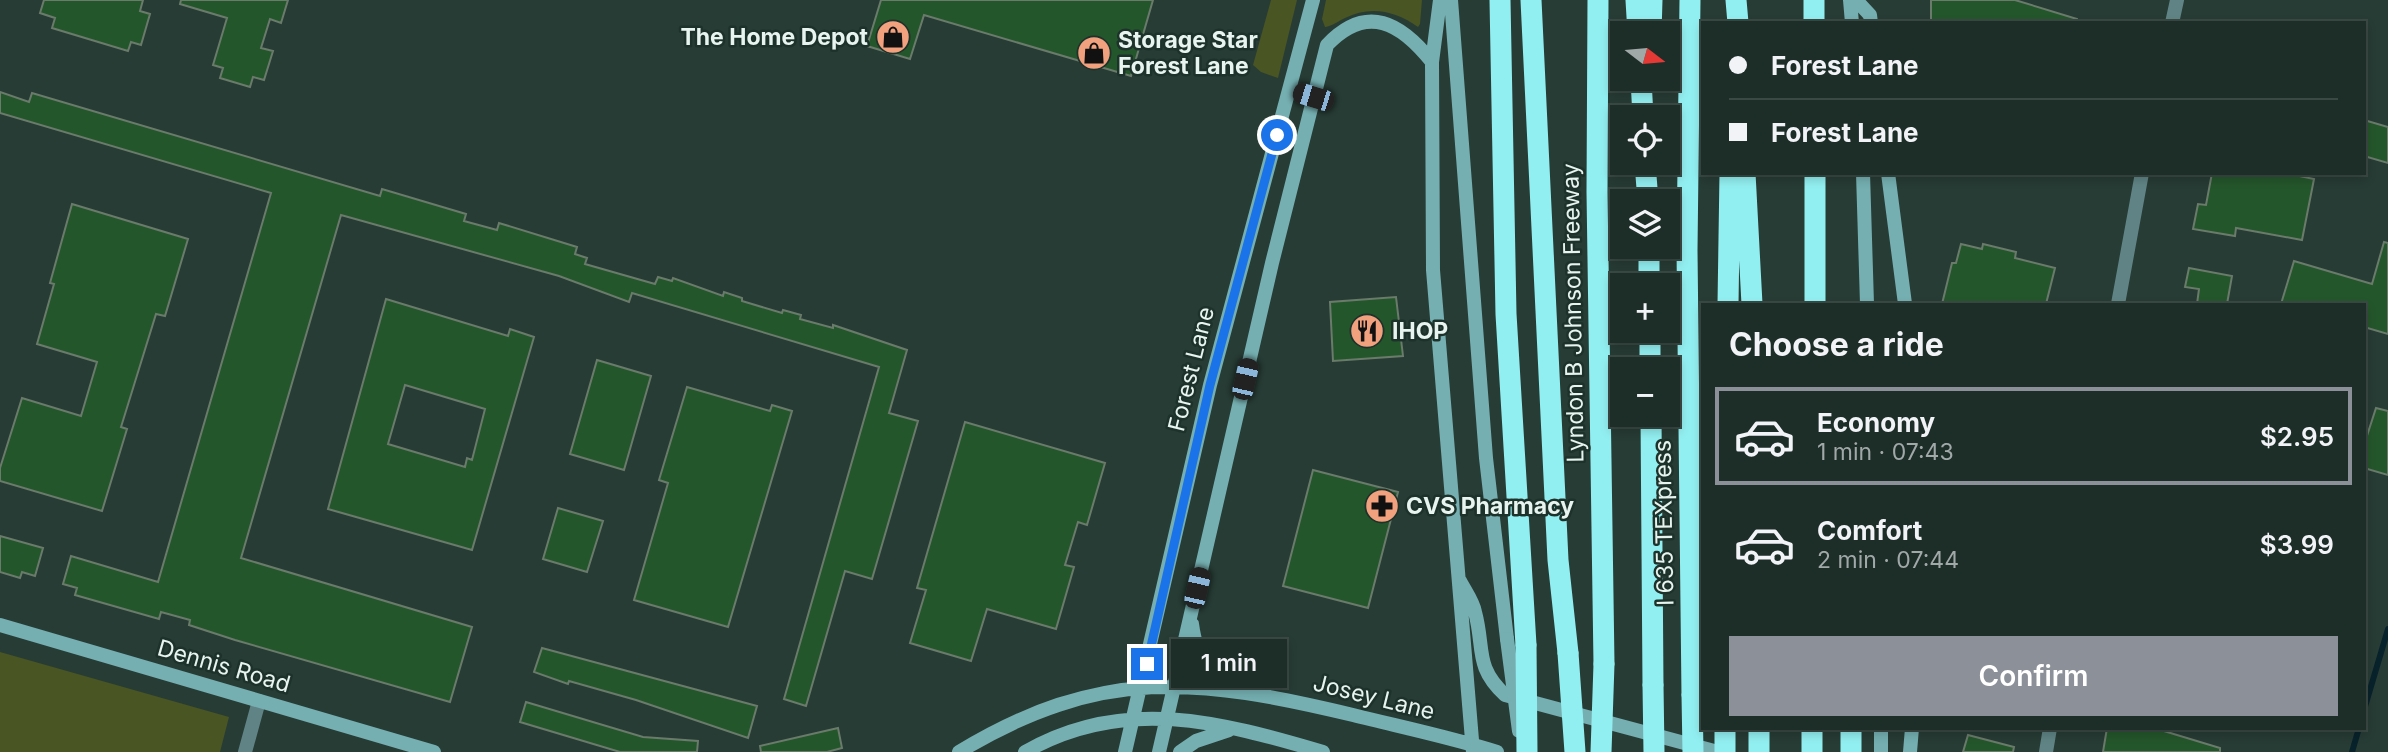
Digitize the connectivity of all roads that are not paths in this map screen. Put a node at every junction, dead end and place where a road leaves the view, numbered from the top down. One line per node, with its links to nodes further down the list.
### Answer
1 (1313, 0): 23 (main road, Forest Lane)
2 (1440, 0): 22 (main road)
3 (1451, 0): 43 (main road)
4 (1500, 0): 43 (highway)
5 (1531, 0): 69 (highway, bridge)
6 (1598, 0): 70 (highway, Lyndon B Johnson Freeway, bridge)
7 (1636, 0): 15 (highway)
8 (1652, 0): 16 (highway)
9 (1690, 0): 72 (highway, I 635 TEXpress, bridge)
10 (1735, 0): 17 (highway)
11 (1814, 0): 18 (highway)
12 (1850, 0): 19 (main road)
13 (1856, 0): 20 (main road)
14 (2177, 0): 21 (street)
15 (1637, 21)
16 (1651, 21)
17 (1735, 21)
18 (1814, 21)
19 (1852, 21)
20 (1871, 21)
21 (2172, 21)
22 (1432, 62): 24 (main road); 40 (main road)
23 (1289, 90): 24 (main road); 44 (main road, Forest Lane)
24 (1313, 97): 41 (main road)
25 (1730, 175): 32 (highway)
26 (1745, 175): 33 (highway)
27 (1815, 175): 31 (highway)
28 (1863, 175): 36 (main road)
29 (1888, 175): 37 (main road)
30 (2142, 175): 38 (street)
31 (1816, 243): 34 (highway); 35 (highway)
32 (1728, 303)
33 (1752, 303)
34 (1815, 303)
35 (1828, 303)
36 (1867, 303)
37 (1905, 303)
38 (2118, 303)
39 (1651, 427): 71 (highway, I 635 TEXpress, bridge)
40 (1458, 577): 57 (main road); 73 (main road)
41 (1191, 615): 45 (main road); 46 (main road)
42 (0, 625): 47 (main road, Dennis Road)
43 (1517, 642): 67 (main road, bridge); 68 (highway, bridge)
44 (1142, 686): 45 (main road, Josey Lane); 48 (main road, Forest Lane); 60 (main road, Josey Lane)
45 (1173, 686): 46 (main road, Josey Lane); 49 (main road)
46 (1246, 692): 57 (main road, Josey Lane)
47 (259, 701): 58 (street); 59 (main road, Dennis Road)
48 (1134, 717): 49 (main road); 61 (main road); 62 (main road, Forest Lane)
49 (1166, 719): 50 (main road); 63 (main road)
50 (1233, 728): 64 (main road); 65 (main road)
51 (1725, 730): 74 (highway)
52 (1759, 730): 75 (highway)
53 (1812, 730): 76 (highway)
54 (1912, 730): 78 (main road)
55 (2050, 730): 79 (street)
56 (1882, 732): 77 (main road)
57 (1473, 748): 66 (main road, Josey Lane)
58 (245, 752)
59 (434, 752)
60 (959, 752)
61 (1025, 752)
62 (1125, 752)
63 (1159, 752)
64 (1180, 752)
65 (1324, 752)
66 (1497, 752)
67 (1521, 752)
68 (1527, 752)
69 (1575, 752)
70 (1601, 752)
71 (1654, 752)
72 (1693, 752)
73 (1718, 752)
74 (1725, 752)
75 (1759, 752)
76 (1812, 752)
77 (1881, 752)
78 (1911, 752)
79 (2046, 752)

